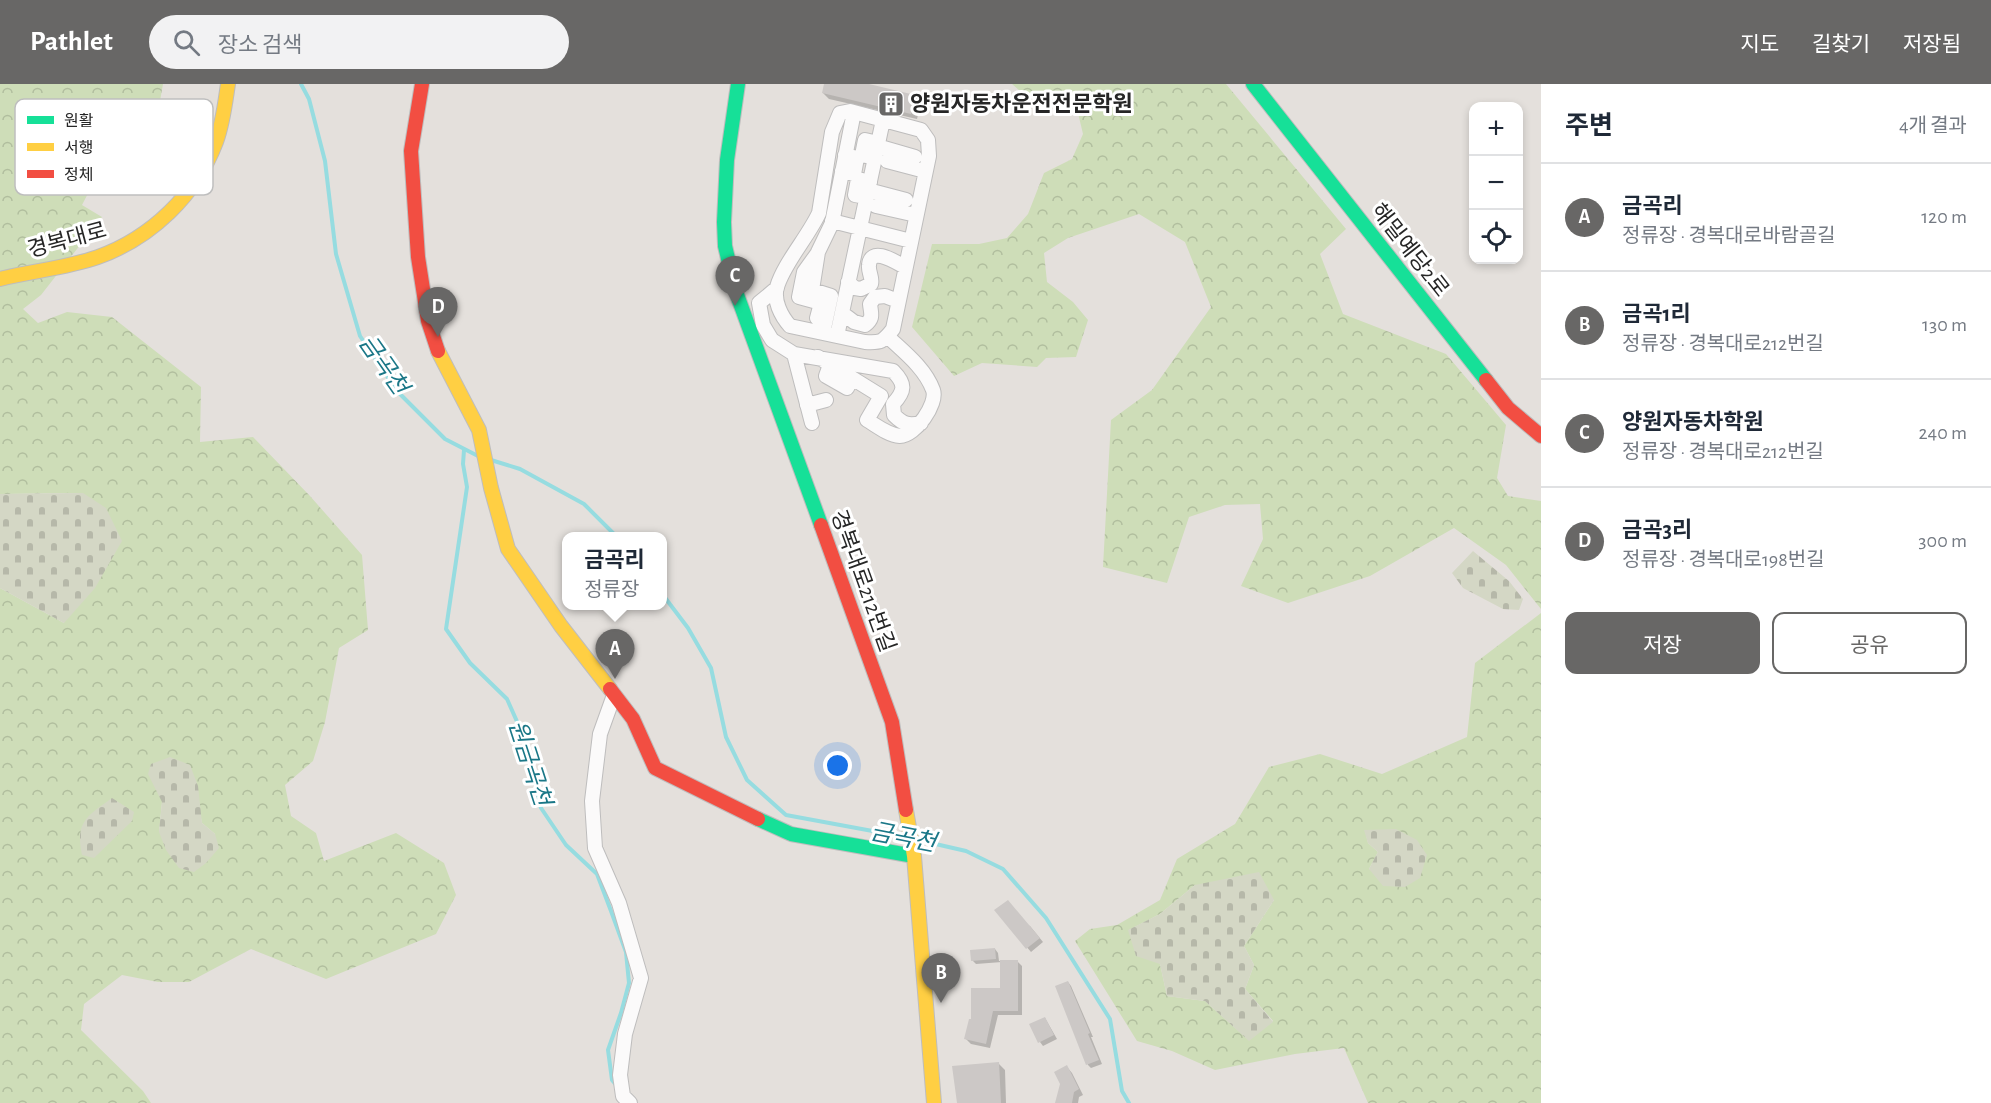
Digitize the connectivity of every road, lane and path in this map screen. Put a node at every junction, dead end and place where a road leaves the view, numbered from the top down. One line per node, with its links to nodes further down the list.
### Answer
1 (228, 84): 8 (street, 경복대로)
2 (422, 84): 33 (street)
3 (738, 84): 22 (street, 경복대로212번길)
4 (1253, 84): 32 (street, 해밀예당2로)
5 (854, 112): 6 (street); 13 (street); 19 (street)
6 (883, 120): 9 (street); 10 (street)
7 (909, 140): 10 (street)
8 (213, 150)
9 (925, 171): 10 (street); 12 (street)
10 (887, 179): 12 (street); 14 (street)
11 (185, 195): 17 (street, 경복대로)
12 (916, 215): 15 (street)
13 (832, 221): 14 (street); 24 (street)
14 (859, 228): 15 (street); 18 (street)
15 (911, 241): 16 (street)
16 (905, 267): 18 (street); 20 (street)
17 (0, 279)
18 (848, 282): 23 (street)
19 (777, 288): 21 (street); 24 (street)
20 (898, 301): 23 (street); 25 (street)
21 (761, 310): 22 (street); 26 (street)
22 (744, 312): 34 (street, 경복대로212번길)
23 (842, 313): 24 (street)
24 (824, 333): 25 (street)
25 (887, 336): 31 (street)
26 (794, 354): 27 (street); 29 (street)
27 (824, 361): 31 (street); 31 (street)
28 (826, 400): 29 (street)
29 (807, 405): 30 (street)
30 (812, 423)
31 (921, 423)
32 (1541, 436)
33 (614, 695): 34 (street); 35 (street)
34 (914, 856): 36 (street, 경복대로212번길)
35 (630, 1103)
36 (934, 1103)

